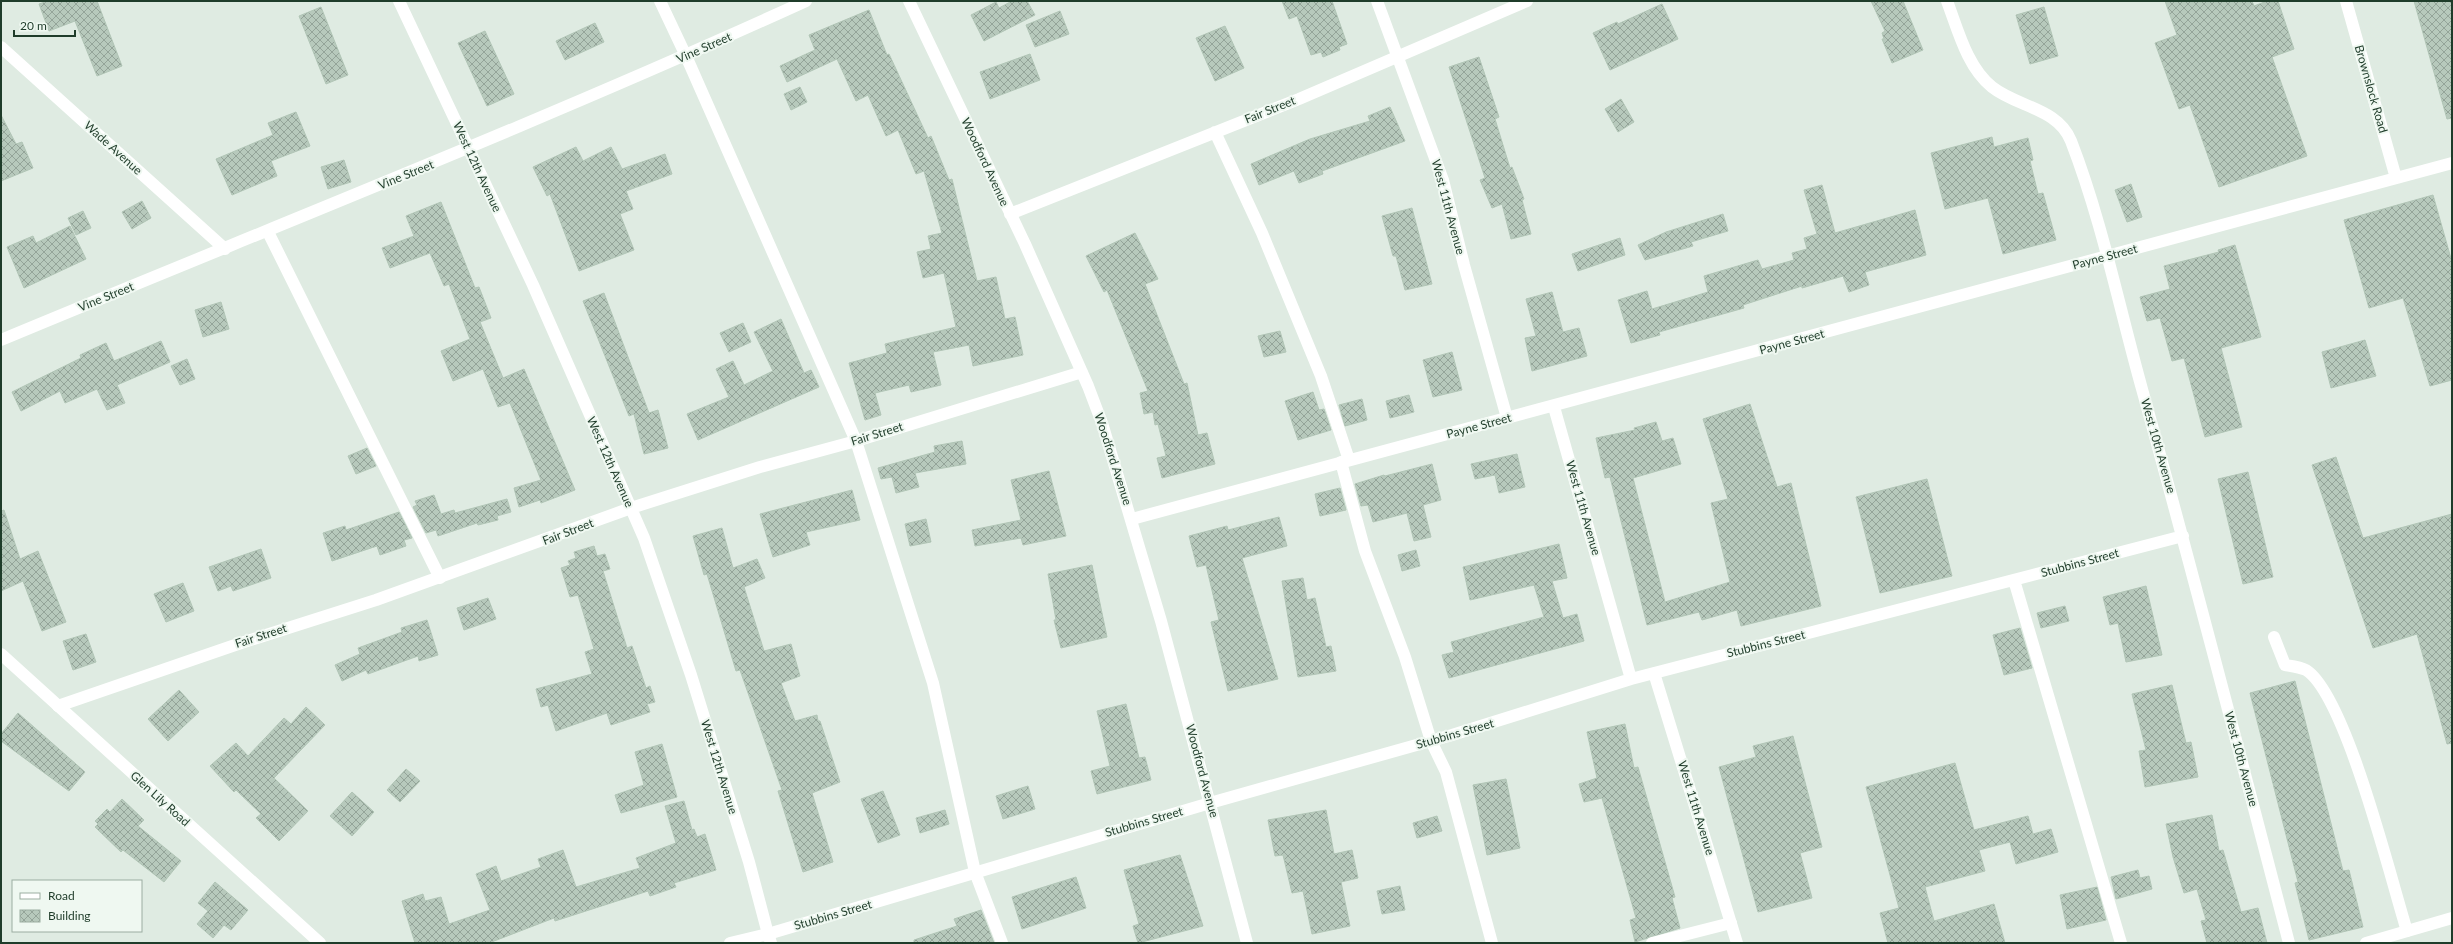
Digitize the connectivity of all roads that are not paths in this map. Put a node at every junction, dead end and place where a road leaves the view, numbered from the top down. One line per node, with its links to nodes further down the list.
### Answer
1 (398, 1): 13 (street, West 12th Avenue)
2 (660, 1): 10 (street)
3 (806, 1): 10 (street, Vine Street)
4 (909, 1): 16 (street, Woodford Avenue)
5 (1377, 1): 11 (street, West 11th Avenue)
6 (1527, 1): 11 (street, Fair Street)
7 (1947, 1): 19 (street, West 10th Avenue)
8 (2346, 1): 15 (street, Brownslock Road)
9 (1, 47): 18 (street, Wade Avenue)
10 (686, 56): 13 (street, Vine Street); 24 (street)
11 (1399, 57): 12 (street, Fair Street); 23 (street, West 11th Avenue)
12 (1215, 132): 16 (street, Fair Street); 25 (street)
13 (468, 149): 17 (street, Vine Street); 26 (street, West 12th Avenue)
14 (2452, 163): 15 (street, Payne Street)
15 (2396, 178): 19 (street, Payne Street)
16 (1010, 214): 21 (street, Woodford Avenue)
17 (268, 232): 18 (street, Vine Street); 29 (street)
18 (225, 249): 20 (street, Vine Street)
19 (2106, 257): 22 (street, Payne Street); 28 (street, West 10th Avenue)
20 (1, 340)
21 (1082, 372): 24 (street, Fair Street); 27 (street, Woodford Avenue)
22 (1554, 407): 23 (street, Payne Street); 34 (street, West 11th Avenue)
23 (1507, 418): 25 (street, Payne Street)
24 (856, 441): 26 (street, Fair Street); 38 (street)
25 (1345, 461): 27 (street, Payne Street); 36 (street)
26 (631, 508): 29 (street, Fair Street); 42 (street, West 12th Avenue)
27 (1132, 519): 37 (street, Woodford Avenue)
28 (2183, 536): 30 (street, Stubbins Street); 51 (street, West 10th Avenue)
29 (440, 578): 35 (street, Fair Street)
30 (2014, 580): 33 (street, Stubbins Street); 50 (street)
31 (2274, 637): 41 (street)
32 (1, 654): 35 (street, Glen Lily Road)
33 (1654, 673): 34 (street, Stubbins Street); 40 (street, West 11th Avenue)
34 (1631, 679): 36 (street, Stubbins Street)
35 (58, 706): 43 (street, Glen Lily Road)
36 (1431, 741): 37 (street, Stubbins Street); 47 (street)
37 (1210, 803): 38 (street, Stubbins Street); 46 (street, Woodford Avenue)
38 (974, 872): 42 (street, Stubbins Street); 45 (street)
39 (2452, 918): 41 (street)
40 (1731, 923): 48 (street); 49 (street, West 11th Avenue)
41 (2407, 931): 52 (street)
42 (769, 938): 44 (street, Stubbins Street)
43 (320, 943)
44 (730, 943)
45 (1002, 943)
46 (1247, 943)
47 (1492, 943)
48 (1652, 943)
49 (1737, 943)
50 (2121, 943)
51 (2289, 943)
52 (2366, 943)

